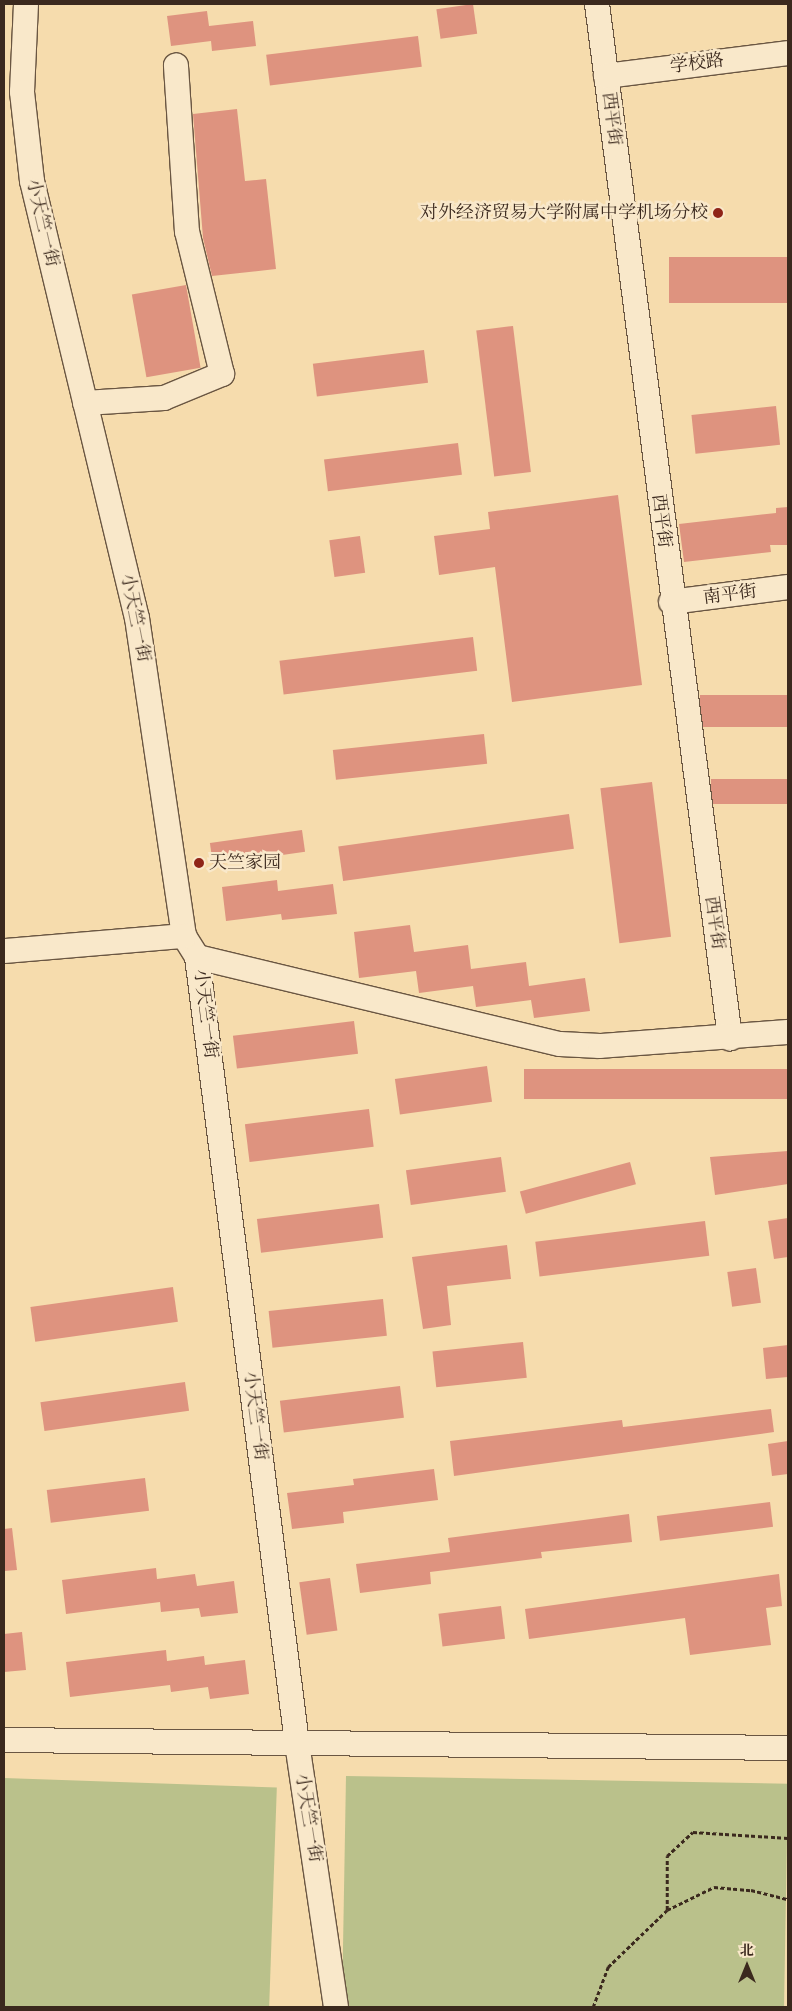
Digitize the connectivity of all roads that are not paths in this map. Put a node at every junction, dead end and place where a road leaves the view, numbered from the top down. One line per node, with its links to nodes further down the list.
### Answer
1 (26, 4): 6 (street, 小天竺一街)
2 (597, 4): 5 (street, 西平街)
3 (788, 53): 5 (street, 学校路)
4 (176, 65): 6 (street)
5 (606, 76): 8 (street, 西平街)
6 (85, 403): 9 (street, 小天竺一街)
7 (788, 587): 8 (street, 南平街)
8 (671, 602): 13 (street, 西平街)
9 (184, 936): 10 (street); 11 (street, 小天竺一街)
10 (4, 951)
11 (198, 957): 13 (street); 15 (street, 小天竺一街)
12 (788, 1032): 13 (street)
13 (730, 1038)
14 (4, 1740): 15 (street)
15 (297, 1743): 16 (street); 17 (street, 小天竺一街)
16 (788, 1748)
17 (336, 2007)

